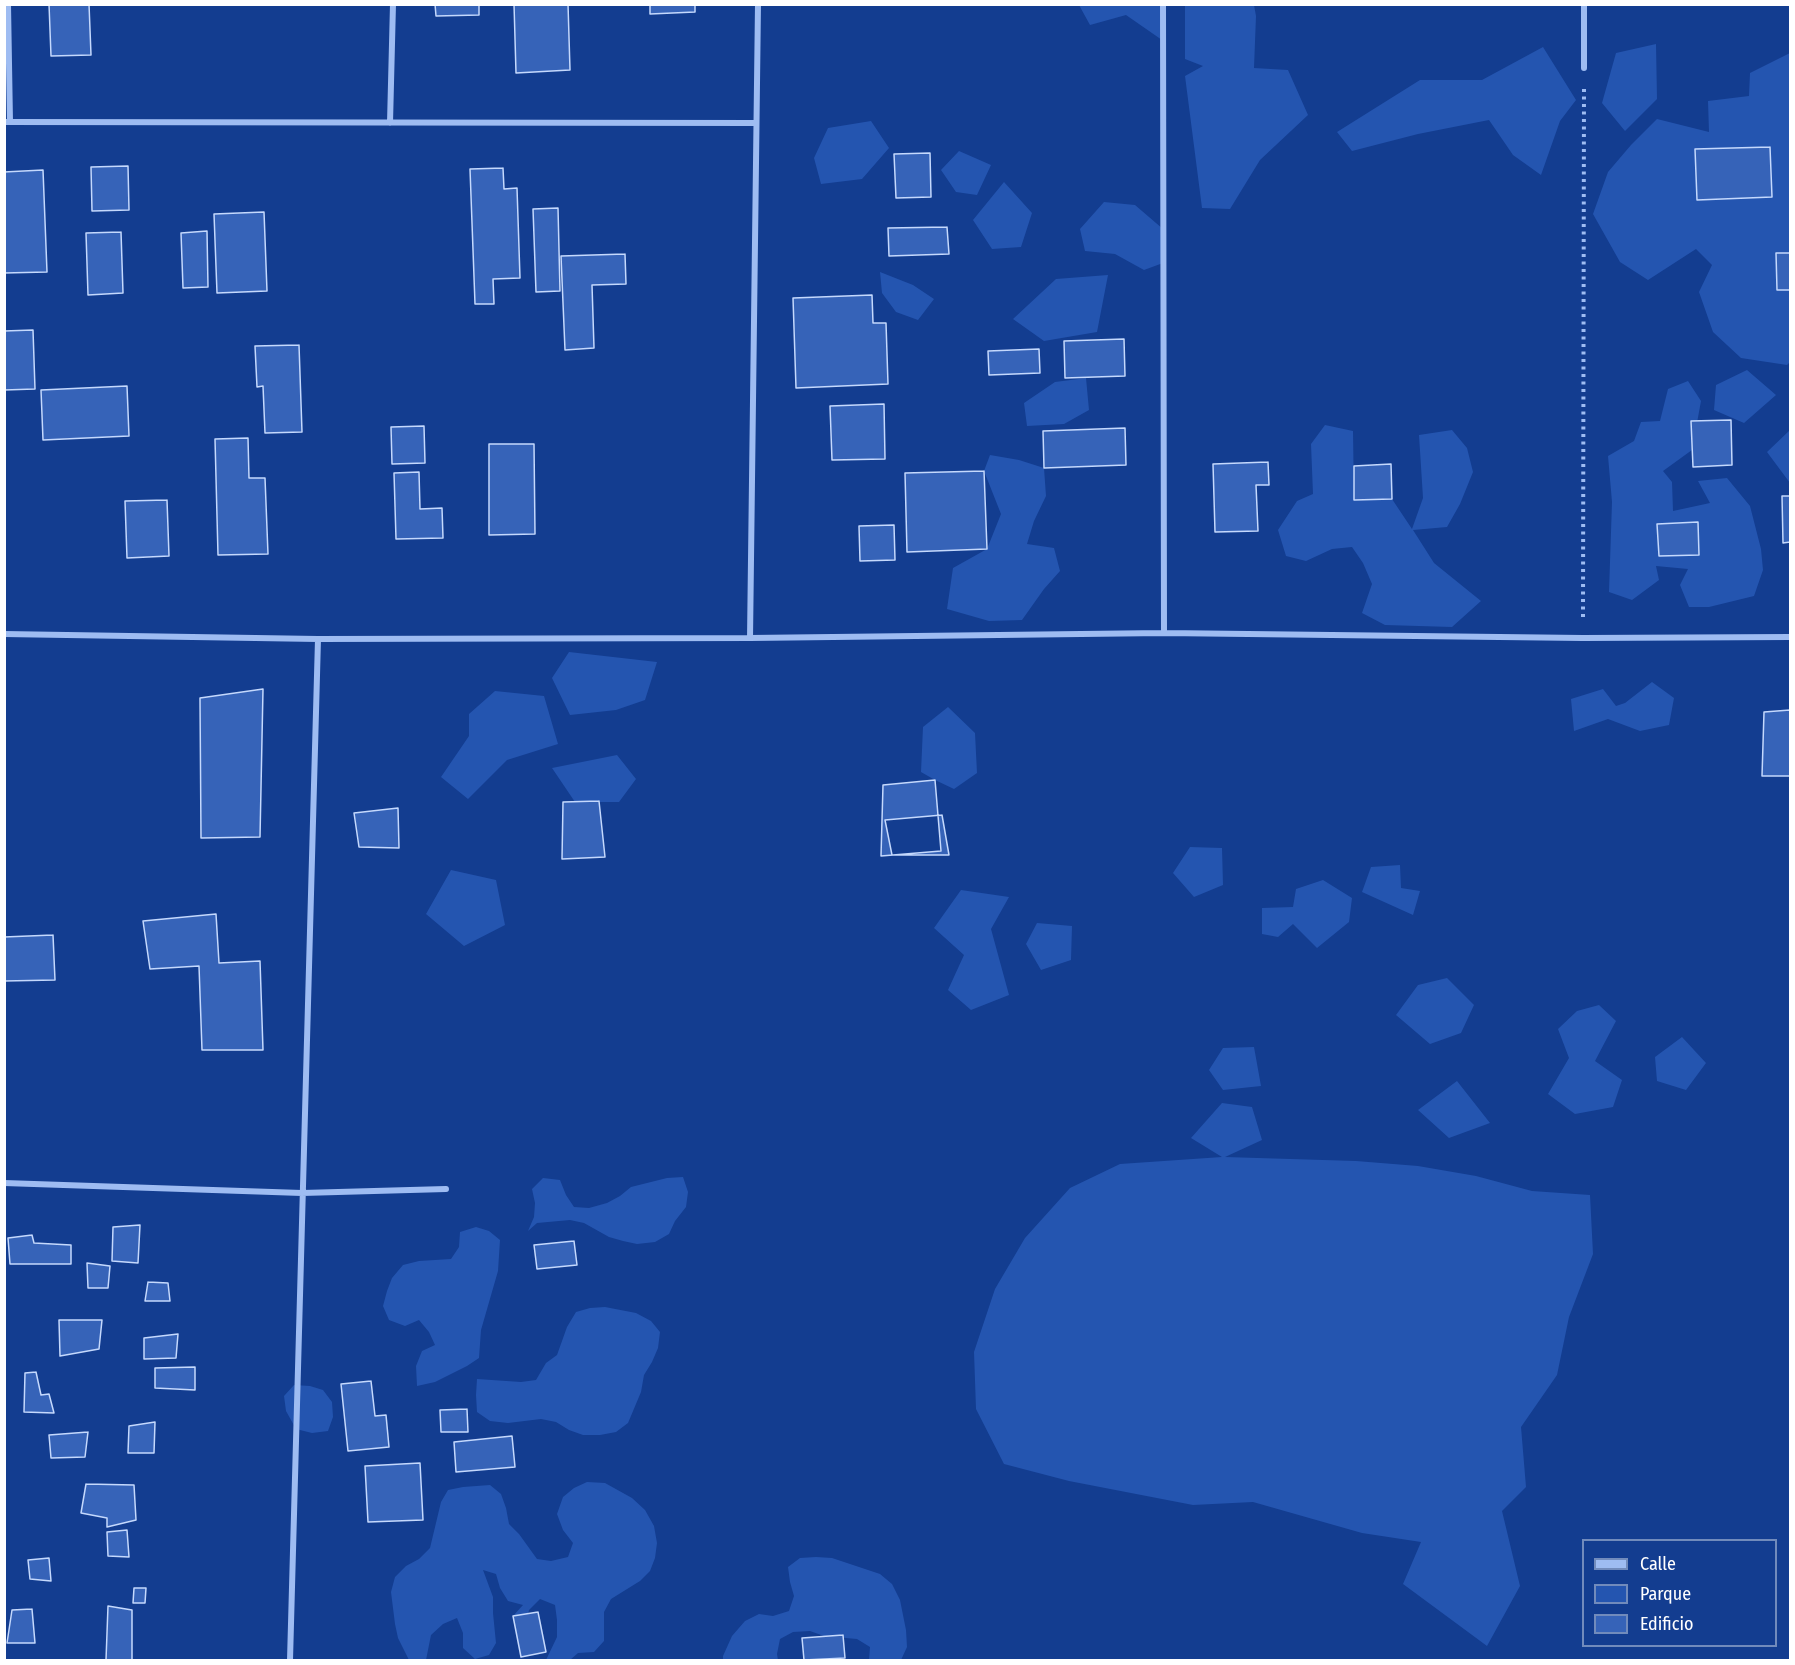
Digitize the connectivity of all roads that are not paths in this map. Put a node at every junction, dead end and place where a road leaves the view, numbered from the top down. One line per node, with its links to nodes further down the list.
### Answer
1 (8, 4): 7 (street)
2 (393, 4): 8 (street)
3 (758, 4): 9 (street)
4 (1163, 4): 10 (street)
5 (1584, 4): 6 (street)
6 (1584, 68)
7 (7, 122): 8 (street)
8 (390, 123): 9 (street)
9 (756, 123): 13 (street)
10 (1164, 633): 12 (street); 13 (street)
11 (4, 634): 14 (street)
12 (1791, 637)
13 (750, 638): 14 (street)
14 (318, 639): 17 (street)
15 (4, 1183): 17 (street)
16 (446, 1189): 17 (street)
17 (302, 1193): 18 (street)
18 (290, 1660)

